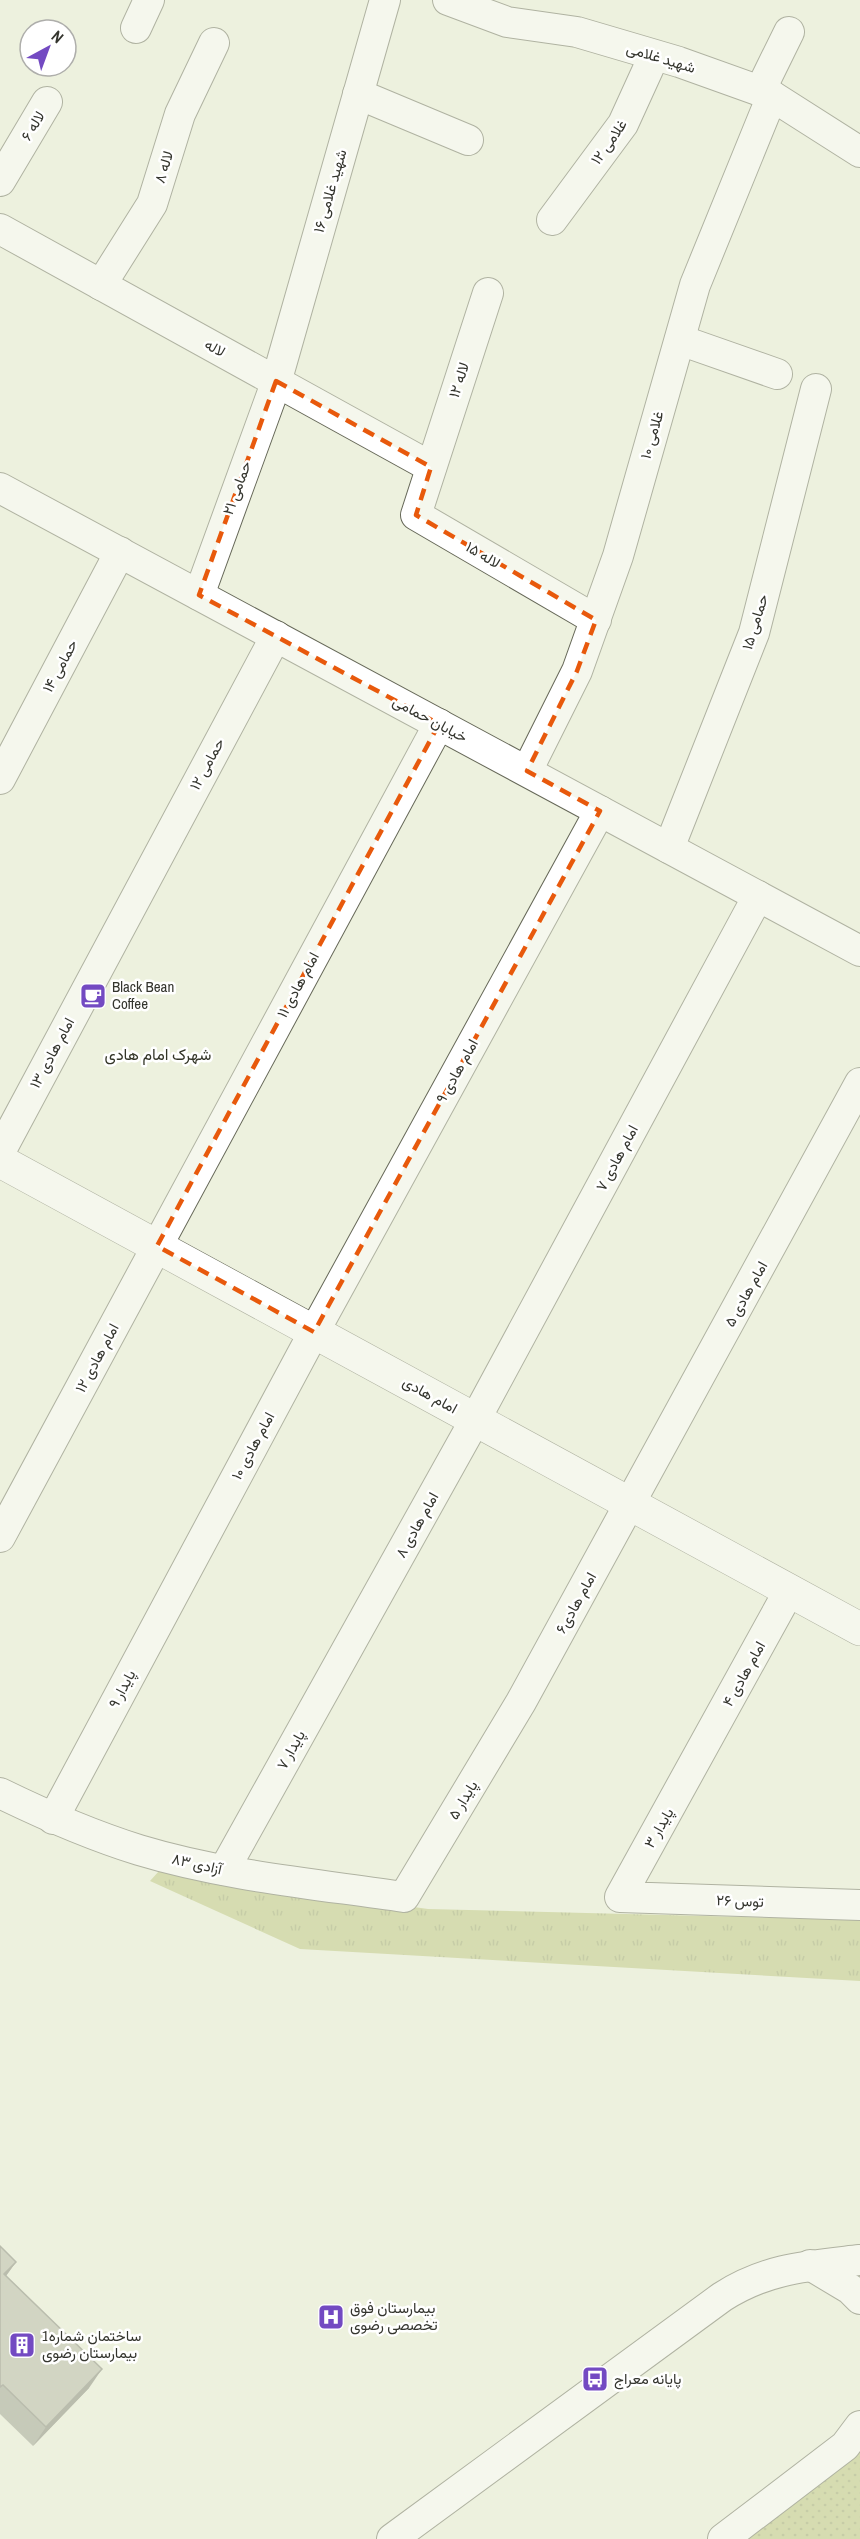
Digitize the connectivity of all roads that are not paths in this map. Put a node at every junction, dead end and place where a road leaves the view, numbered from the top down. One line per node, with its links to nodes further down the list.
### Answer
1 (149, 0): 4 (street)
2 (385, 0): 8 (street, شهید غلامی ۱۶)
3 (448, 0): 7 (street, شهید غلامی)
4 (136, 28)
5 (789, 32): 9 (street, غلامی ۱۰)
6 (214, 42): 16 (street, لاله ۸)
7 (654, 56): 9 (street, شهید غلامی); 14 (street, غلامی ۱۲)
8 (358, 94): 11 (street); 20 (street, شهید غلامی ۱۶)
9 (766, 94): 12 (street, شهید غلامی); 18 (street, غلامی ۱۰)
10 (47, 102): 13 (street, لاله ۶)
11 (468, 140)
12 (860, 152)
13 (0, 181)
14 (552, 220)
15 (0, 229): 16 (street, لاله)
16 (102, 285): 20 (street, لاله)
17 (488, 293): 22 (street, لاله ۱۲)
18 (680, 340): 19 (street); 26 (street, غلامی ۱۰)
19 (777, 374)
20 (276, 381): 22 (street, لاله); 25 (street, حمامی ۲۱)
21 (816, 389): 32 (street, حمامی ۱۵)
22 (431, 467): 26 (street, لاله ۱۵)
23 (0, 488): 24 (street, خیابان حمامی)
24 (120, 552): 25 (street, خیابان حمامی); 30 (street, حمامی ۱۴)
25 (199, 595): 27 (street, خیابان حمامی)
26 (596, 620): 29 (street, غلامی ۱۰)
27 (276, 636): 28 (street, خیابان حمامی); 33 (street, حمامی ۱۲)
28 (439, 724): 29 (street, خیابان حمامی); 39 (street, امام هادی ۱۱)
29 (527, 771): 31 (street, خیابان حمامی)
30 (0, 779)
31 (600, 811): 32 (street, خیابان حمامی); 40 (street, امام هادی ۹)
32 (669, 848): 34 (street, خیابان حمامی)
33 (138, 892): 37 (street, امام هادی ۱۳)
34 (759, 896): 35 (street, خیابان حمامی); 41 (street, امام هادی ۷)
35 (860, 951)
36 (860, 1083): 42 (street, امام هادی ۵)
37 (0, 1152)
38 (0, 1161): 39 (main road, امام هادی)
39 (157, 1246): 40 (main road, امام هادی); 43 (street, امام هادی ۱۲)
40 (314, 1332): 41 (main road, امام هادی); 44 (street, امام هادی ۱۰)
41 (475, 1420): 42 (main road, امام هادی); 46 (street, امام هادی ۸)
42 (631, 1505): 45 (main road, امام هادی); 48 (street, امام هادی۶)
43 (0, 1537)
44 (192, 1560): 51 (street, پایدار ۹)
45 (789, 1591): 47 (main road, امام هادی); 49 (street, امام هادی ۴)
46 (359, 1629): 52 (street, پایدار ۷)
47 (860, 1629)
48 (521, 1702): 53 (street, پایدار ۵)
49 (699, 1758): 54 (street, پایدار ۳)
50 (0, 1793): 51 (street, آزادی ۸۳)
51 (53, 1819): 52 (street, آزادی ۸۳)
52 (224, 1870): 53 (street, آزادی ۸۳)
53 (404, 1897)
54 (620, 1897): 55 (street, توس ۲۶)
55 (860, 1905)
56 (860, 2260): 57 (street)
57 (810, 2265): 58 (street); 60 (street)
58 (860, 2299)
59 (860, 2426): 61 (street)
60 (392, 2539)
61 (723, 2539)

